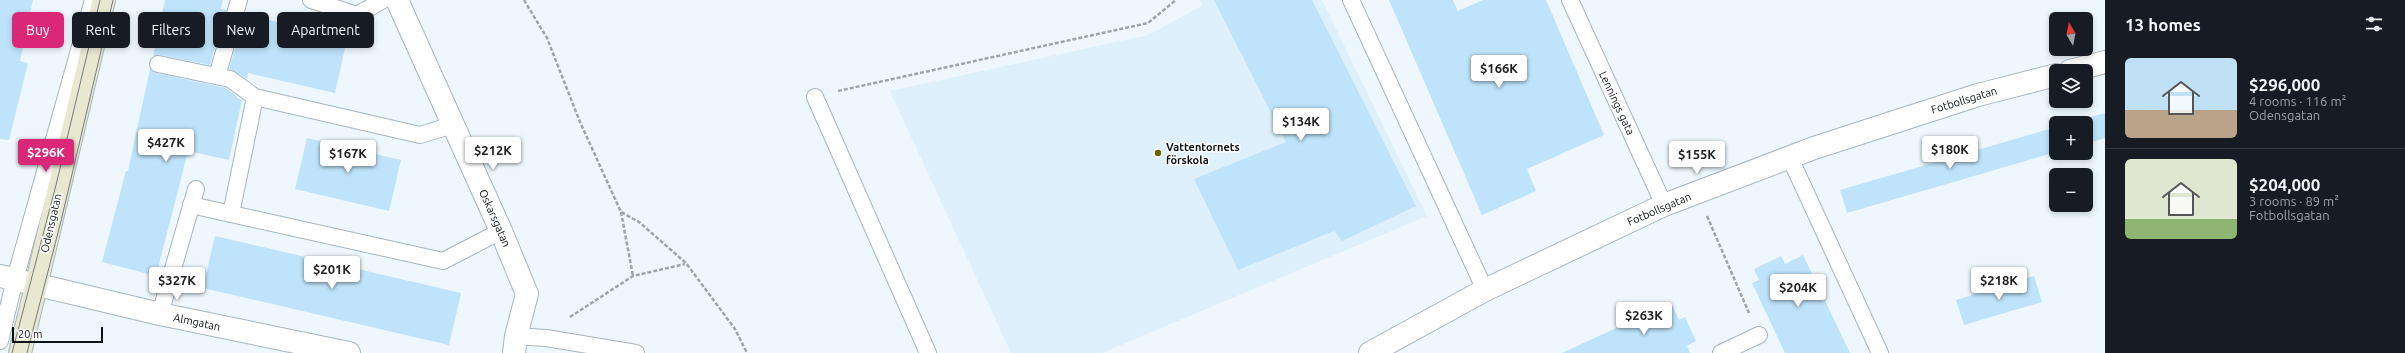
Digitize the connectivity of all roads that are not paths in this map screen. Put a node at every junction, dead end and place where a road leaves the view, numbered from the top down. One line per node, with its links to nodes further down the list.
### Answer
1 (93, 0): 23 (lane)
2 (104, 0): 24 (street, Odensgatan)
3 (239, 0): 12 (lane)
4 (311, 0): 5 (lane)
5 (383, 0)
6 (396, 0): 16 (street, Oskarsgatan)
7 (1351, 0): 25 (lane)
8 (1570, 0): 20 (lane, Lennings gata)
9 (2105, 62): 11 (street)
10 (158, 64): 12 (lane)
11 (2093, 65)
12 (217, 76): 14 (lane)
13 (2049, 77): 17 (street, Fotbollsgatan)
14 (255, 97): 16 (lane); 21 (lane)
15 (815, 97): 33 (lane)
16 (453, 125): 22 (street, Oskarsgatan)
17 (1790, 158): 20 (street, Fotbollsgatan); 36 (lane)
18 (196, 189): 19 (lane)
19 (191, 205): 21 (lane); 26 (lane)
20 (1664, 205): 25 (street, Fotbollsgatan)
21 (231, 214): 22 (lane)
22 (501, 231): 29 (street, Oskarsgatan)
23 (7, 278): 24 (street, Almgatan); 28 (lane)
24 (36, 284): 26 (street, Almgatan); 30 (street, Odensgatan)
25 (1485, 290): 34 (street, Fotbollsgatan)
26 (160, 314): 31 (street, Almgatan)
27 (1759, 335): 35 (lane)
28 (0, 341)
29 (515, 344): 32 (lane)
30 (20, 353)
31 (349, 353)
32 (636, 353)
33 (928, 353)
34 (1370, 353)
35 (1721, 353)
36 (1880, 353)

